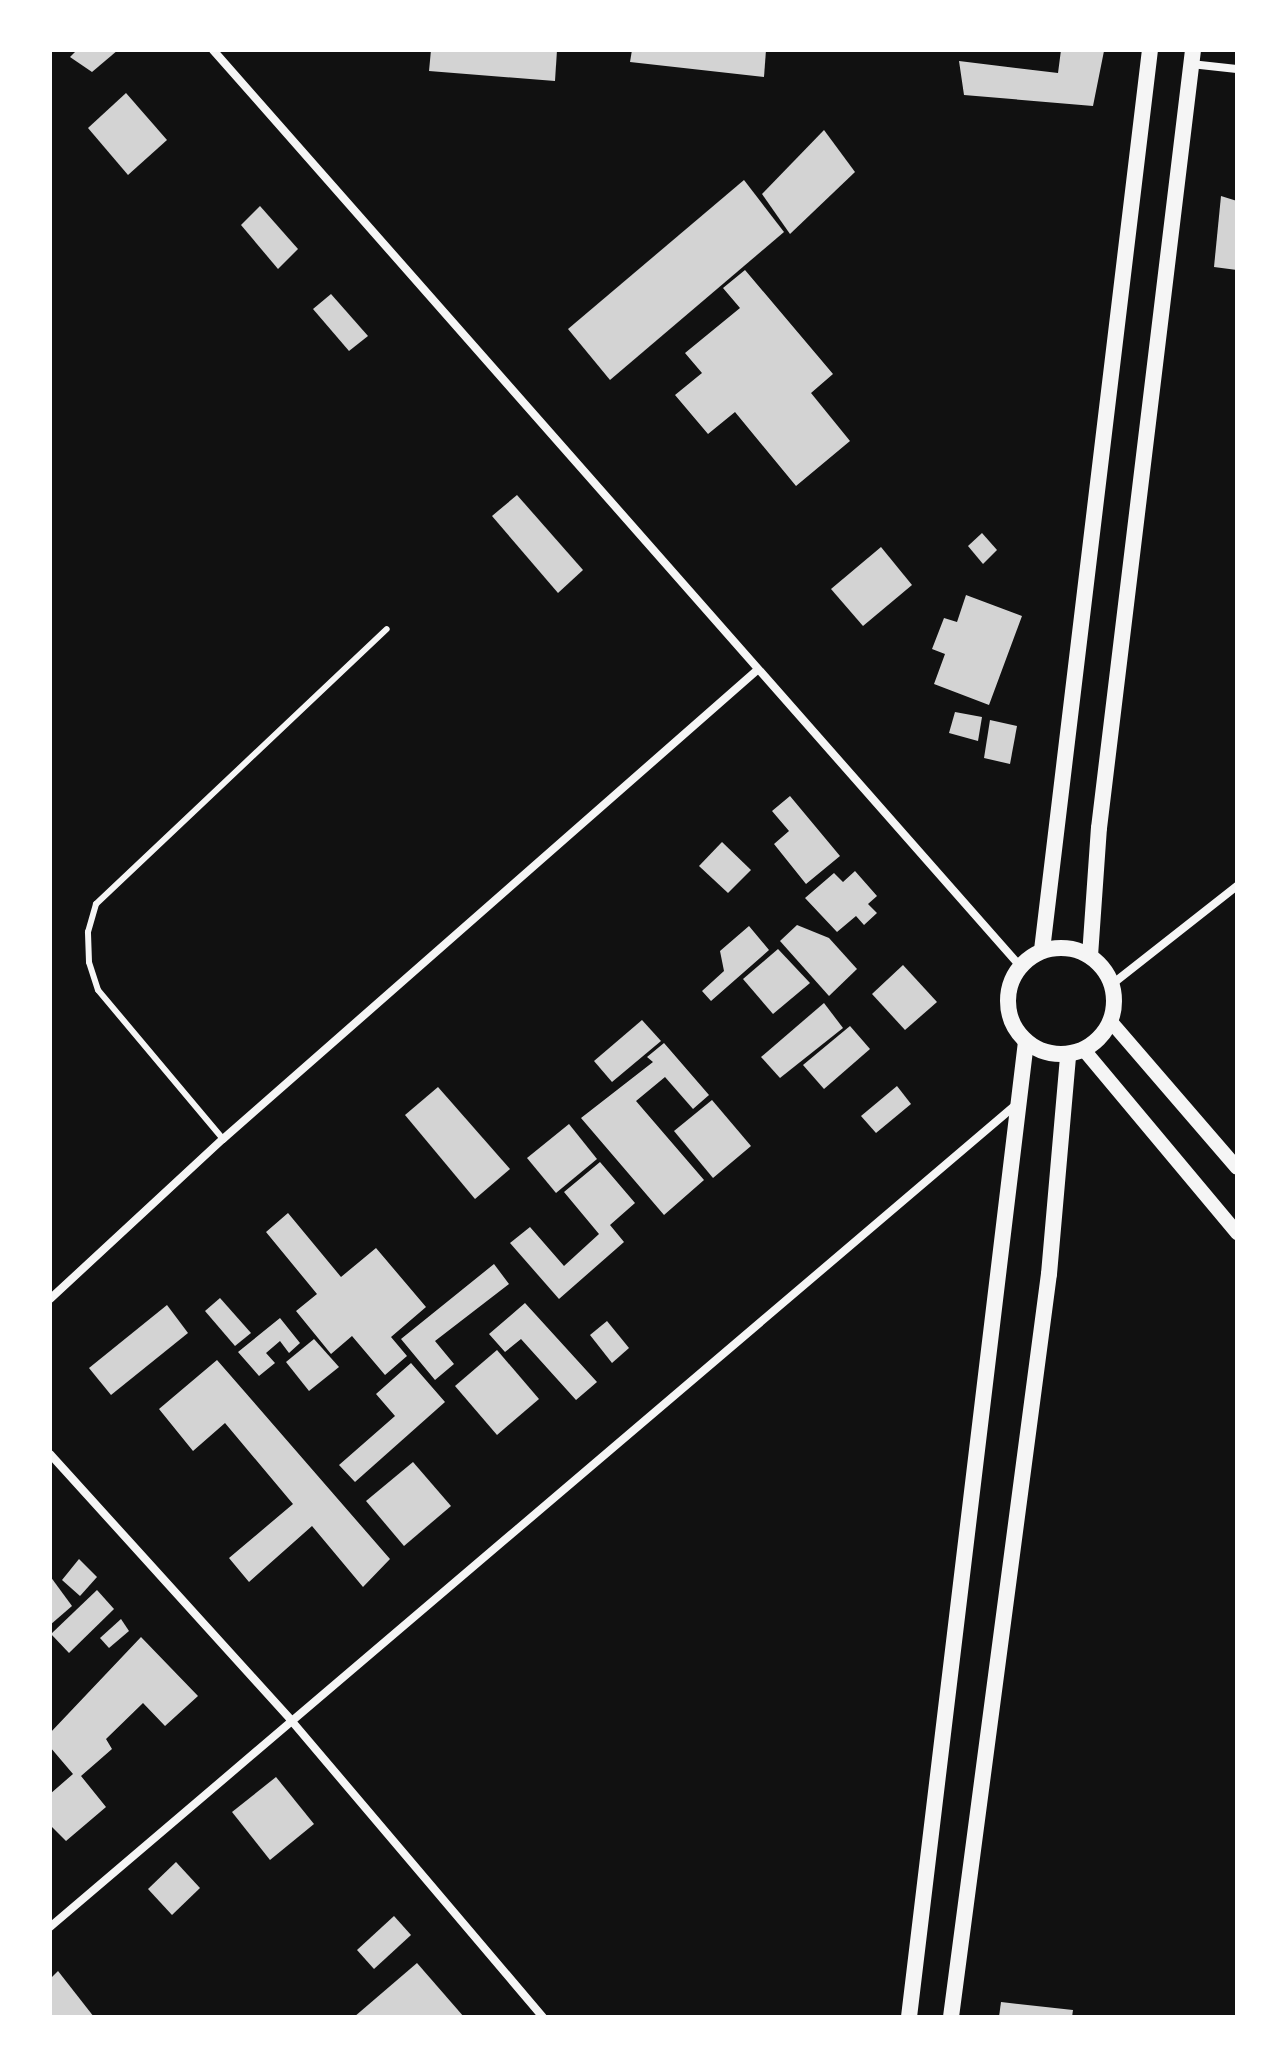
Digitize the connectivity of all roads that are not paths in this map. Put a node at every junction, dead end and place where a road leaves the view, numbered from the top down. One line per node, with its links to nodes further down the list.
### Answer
1 (213, 50): 6 (street)
2 (1150, 50): 8 (main road)
3 (1192, 57): 4 (street); 9 (main road)
4 (1237, 69)
5 (387, 629): 16 (lane)
6 (756, 671): 10 (street); 16 (street)
7 (1237, 886): 11 (street)
8 (1042, 950): 9 (main road); 10 (main road)
9 (1090, 956): 11 (main road)
10 (1020, 966): 13 (main road)
11 (1111, 985): 12 (main road)
12 (1112, 1023): 14 (main road); 17 (street)
13 (1026, 1042): 14 (main road); 15 (main road)
14 (1076, 1052): 18 (street); 25 (main road)
15 (1018, 1102): 21 (street); 24 (main road)
16 (223, 1139): 19 (street)
17 (1237, 1168)
18 (1237, 1233)
19 (50, 1299)
20 (50, 1454): 21 (street)
21 (290, 1719): 22 (street); 23 (street)
22 (50, 1927)
23 (543, 2017)
24 (909, 2017)
25 (951, 2017)

